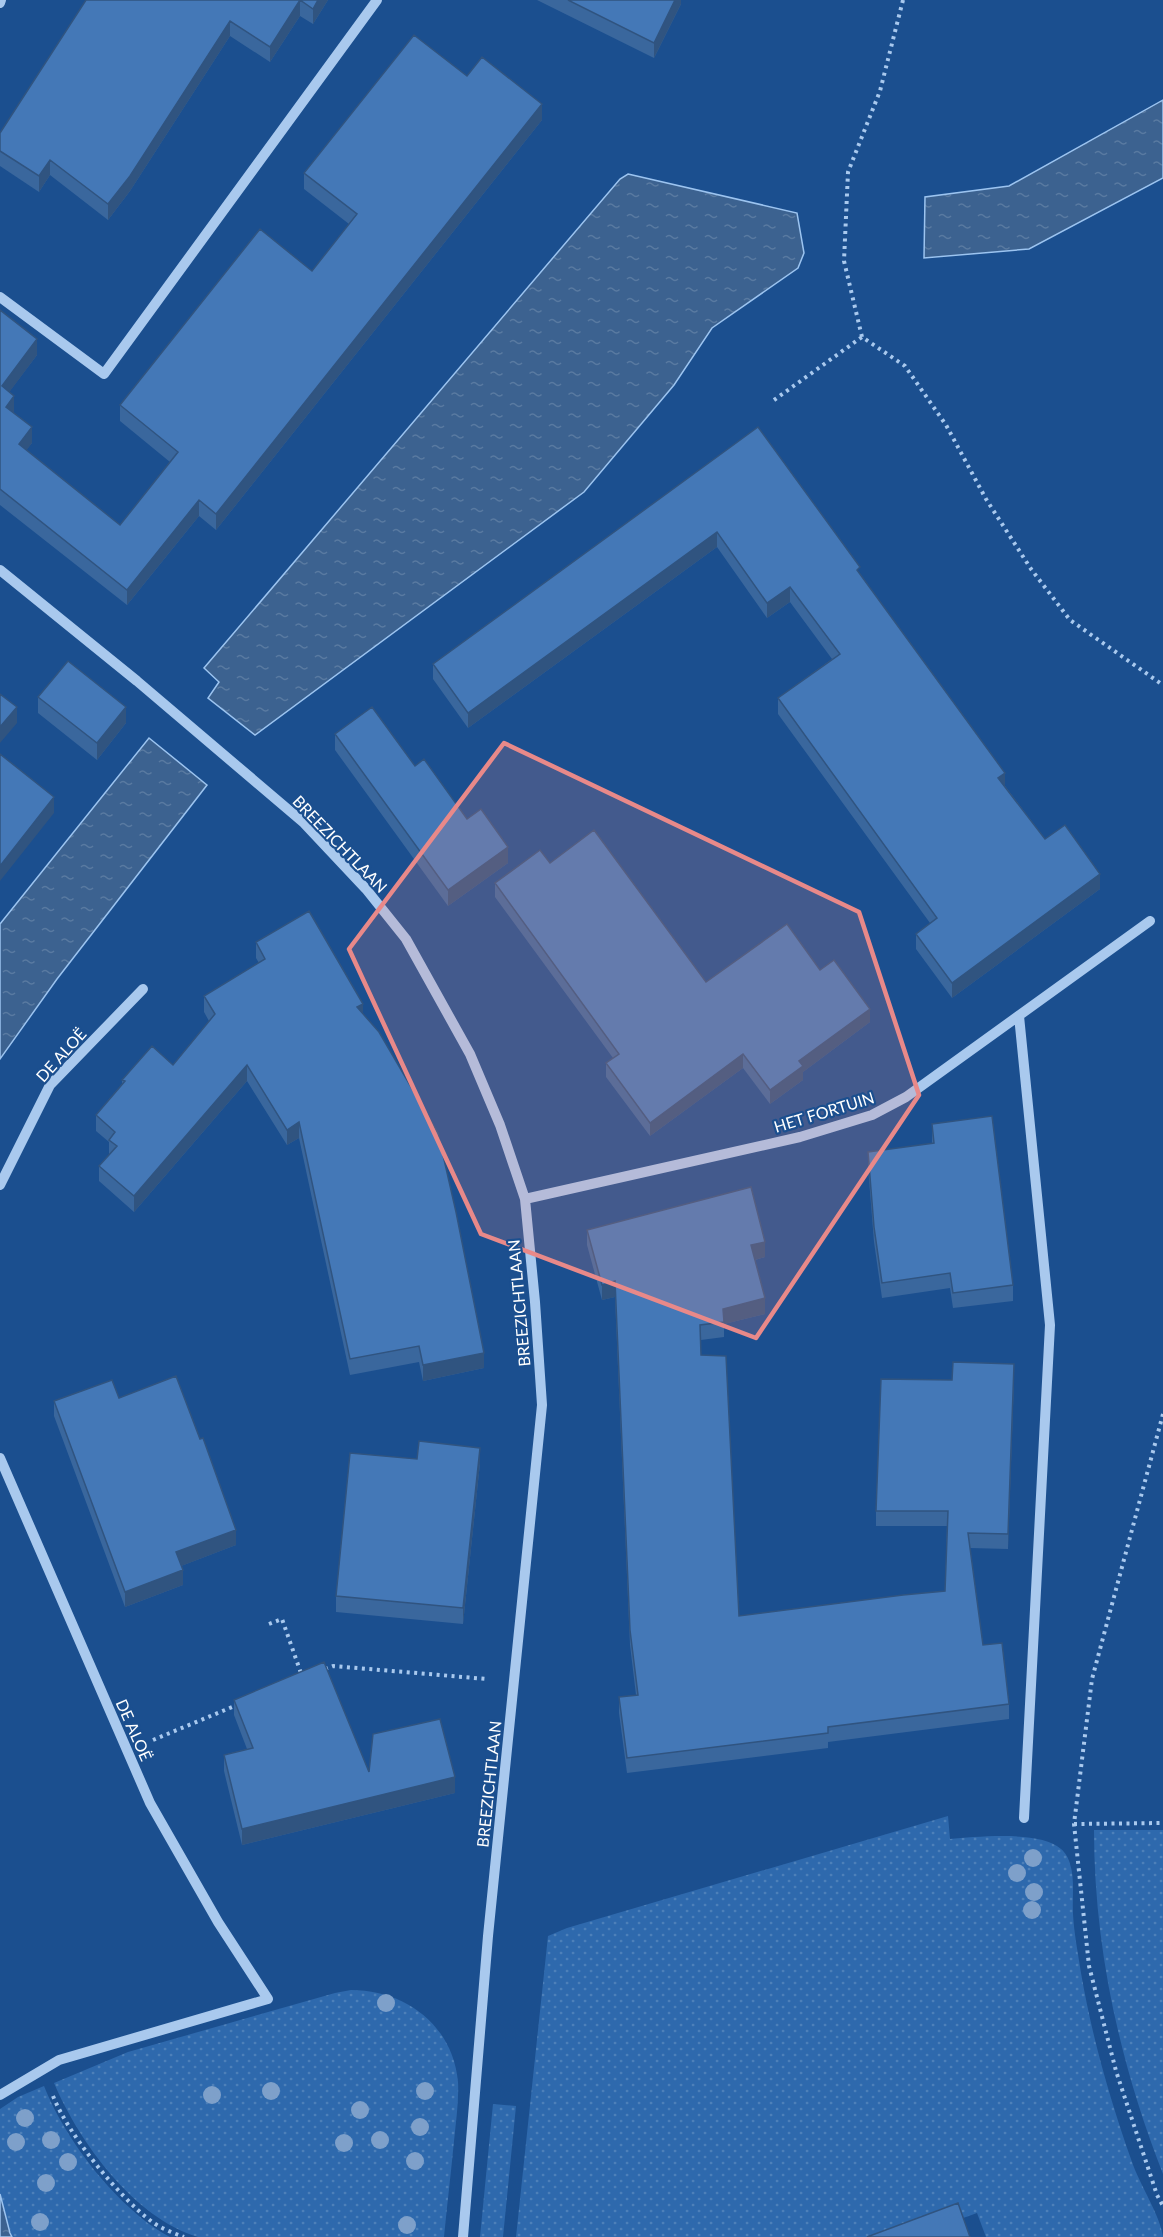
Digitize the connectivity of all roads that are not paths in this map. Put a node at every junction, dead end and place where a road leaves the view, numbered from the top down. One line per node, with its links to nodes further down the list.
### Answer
1 (377, 0): 2 (street)
2 (0, 297)
3 (0, 570): 8 (street, BREEZICHTLAAN)
4 (1150, 921): 6 (street, HET FORTUIN)
5 (143, 989): 7 (street, DE ALOË)
6 (1019, 1017): 8 (street, HET FORTUIN); 10 (street)
7 (0, 1185)
8 (525, 1199): 12 (street, BREEZICHTLAAN)
9 (0, 1458): 11 (street, DE ALOË)
10 (1024, 1818)
11 (0, 2095)
12 (463, 2237)

